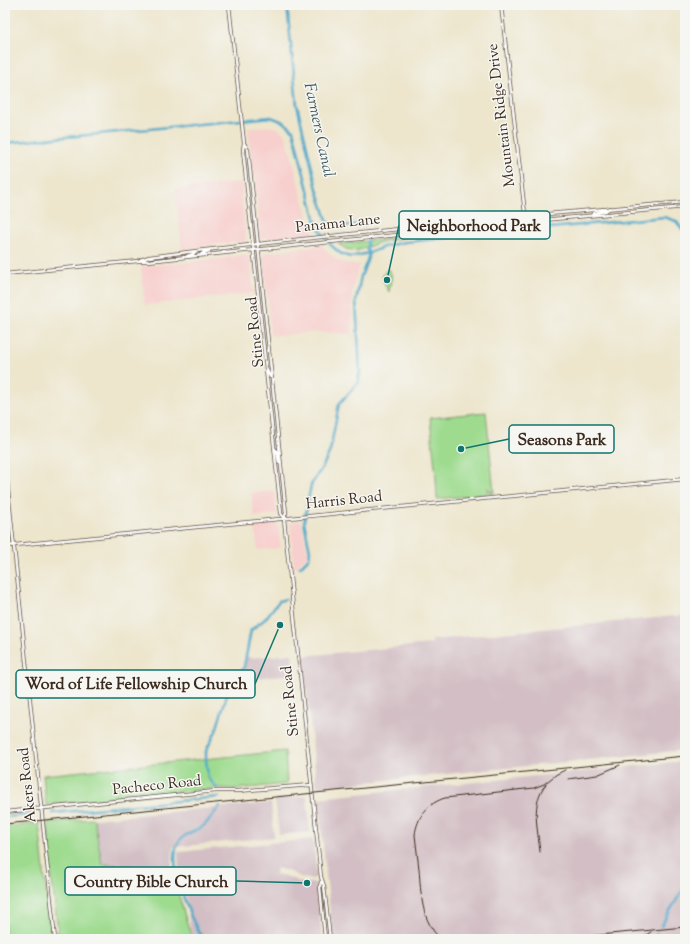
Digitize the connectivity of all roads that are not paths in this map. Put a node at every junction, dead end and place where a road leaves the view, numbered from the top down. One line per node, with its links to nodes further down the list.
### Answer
1 (229, 5): 3 (main road, Stine Road)
2 (502, 5): 8 (main road, Mountain Ridge Drive)
3 (244, 143): 14 (main road, Stine Road); 15 (main road, Stine Road)
4 (685, 202): 6 (main road, Panama Lane)
5 (685, 207): 7 (main road, Panama Lane)
6 (609, 208): 7 (main road); 8 (main road, Panama Lane)
7 (592, 215): 9 (main road, Panama Lane)
8 (525, 216): 9 (main road, Mountain Ridge Drive); 10 (main road, Panama Lane)
9 (526, 222): 12 (main road, Panama Lane)
10 (440, 225): 11 (main road, Panama Lane); 12 (main road)
11 (406, 228): 13 (main road); 14 (main road, Panama Lane)
12 (422, 232): 13 (main road, Panama Lane)
13 (397, 235): 17 (main road, Panama Lane)
14 (258, 244): 15 (main road, Panama Lane); 17 (main road, Stine Road)
15 (252, 245): 16 (main road, Panama Lane); 18 (main road, Stine Road)
16 (218, 248): 19 (main road, Panama Lane); 20 (main road)
17 (258, 249): 18 (main road, Panama Lane); 25 (main road, Stine Road)
18 (253, 250): 20 (main road, Panama Lane); 24 (main road, Stine Road)
19 (196, 251): 21 (main road); 22 (main road, Panama Lane)
20 (199, 256): 21 (main road, Panama Lane)
21 (179, 258): 22 (main road, Panama Lane)
22 (138, 261): 23 (main road, Panama Lane)
23 (5, 274)
24 (261, 320): 25 (main road); 26 (main road, Stine Road)
25 (267, 340): 27 (main road, Stine Road)
26 (265, 367): 27 (main road); 28 (main road, Stine Road)
27 (272, 384): 30 (main road, Stine Road)
28 (274, 448): 30 (main road); 32 (main road, Stine Road)
29 (5, 461): 33 (main road, Akers Road)
30 (282, 473): 32 (main road, Stine Road)
31 (685, 479): 32 (main road, Harris Road)
32 (284, 519): 33 (main road, Harris Road); 35 (main road, Stine Road)
33 (14, 545): 34 (main road, Harris Road); 36 (main road, Akers Road)
34 (5, 546)
35 (311, 785): 36 (main road, Pacheco Road); 38 (main road, Stine Road)
36 (42, 809): 37 (main road, Pacheco Road); 39 (main road, Akers Road)
37 (5, 812)
38 (322, 882): 40 (main road, Stine Road); 41 (main road, Stine Road)
39 (55, 939)
40 (325, 939)
41 (330, 939)

